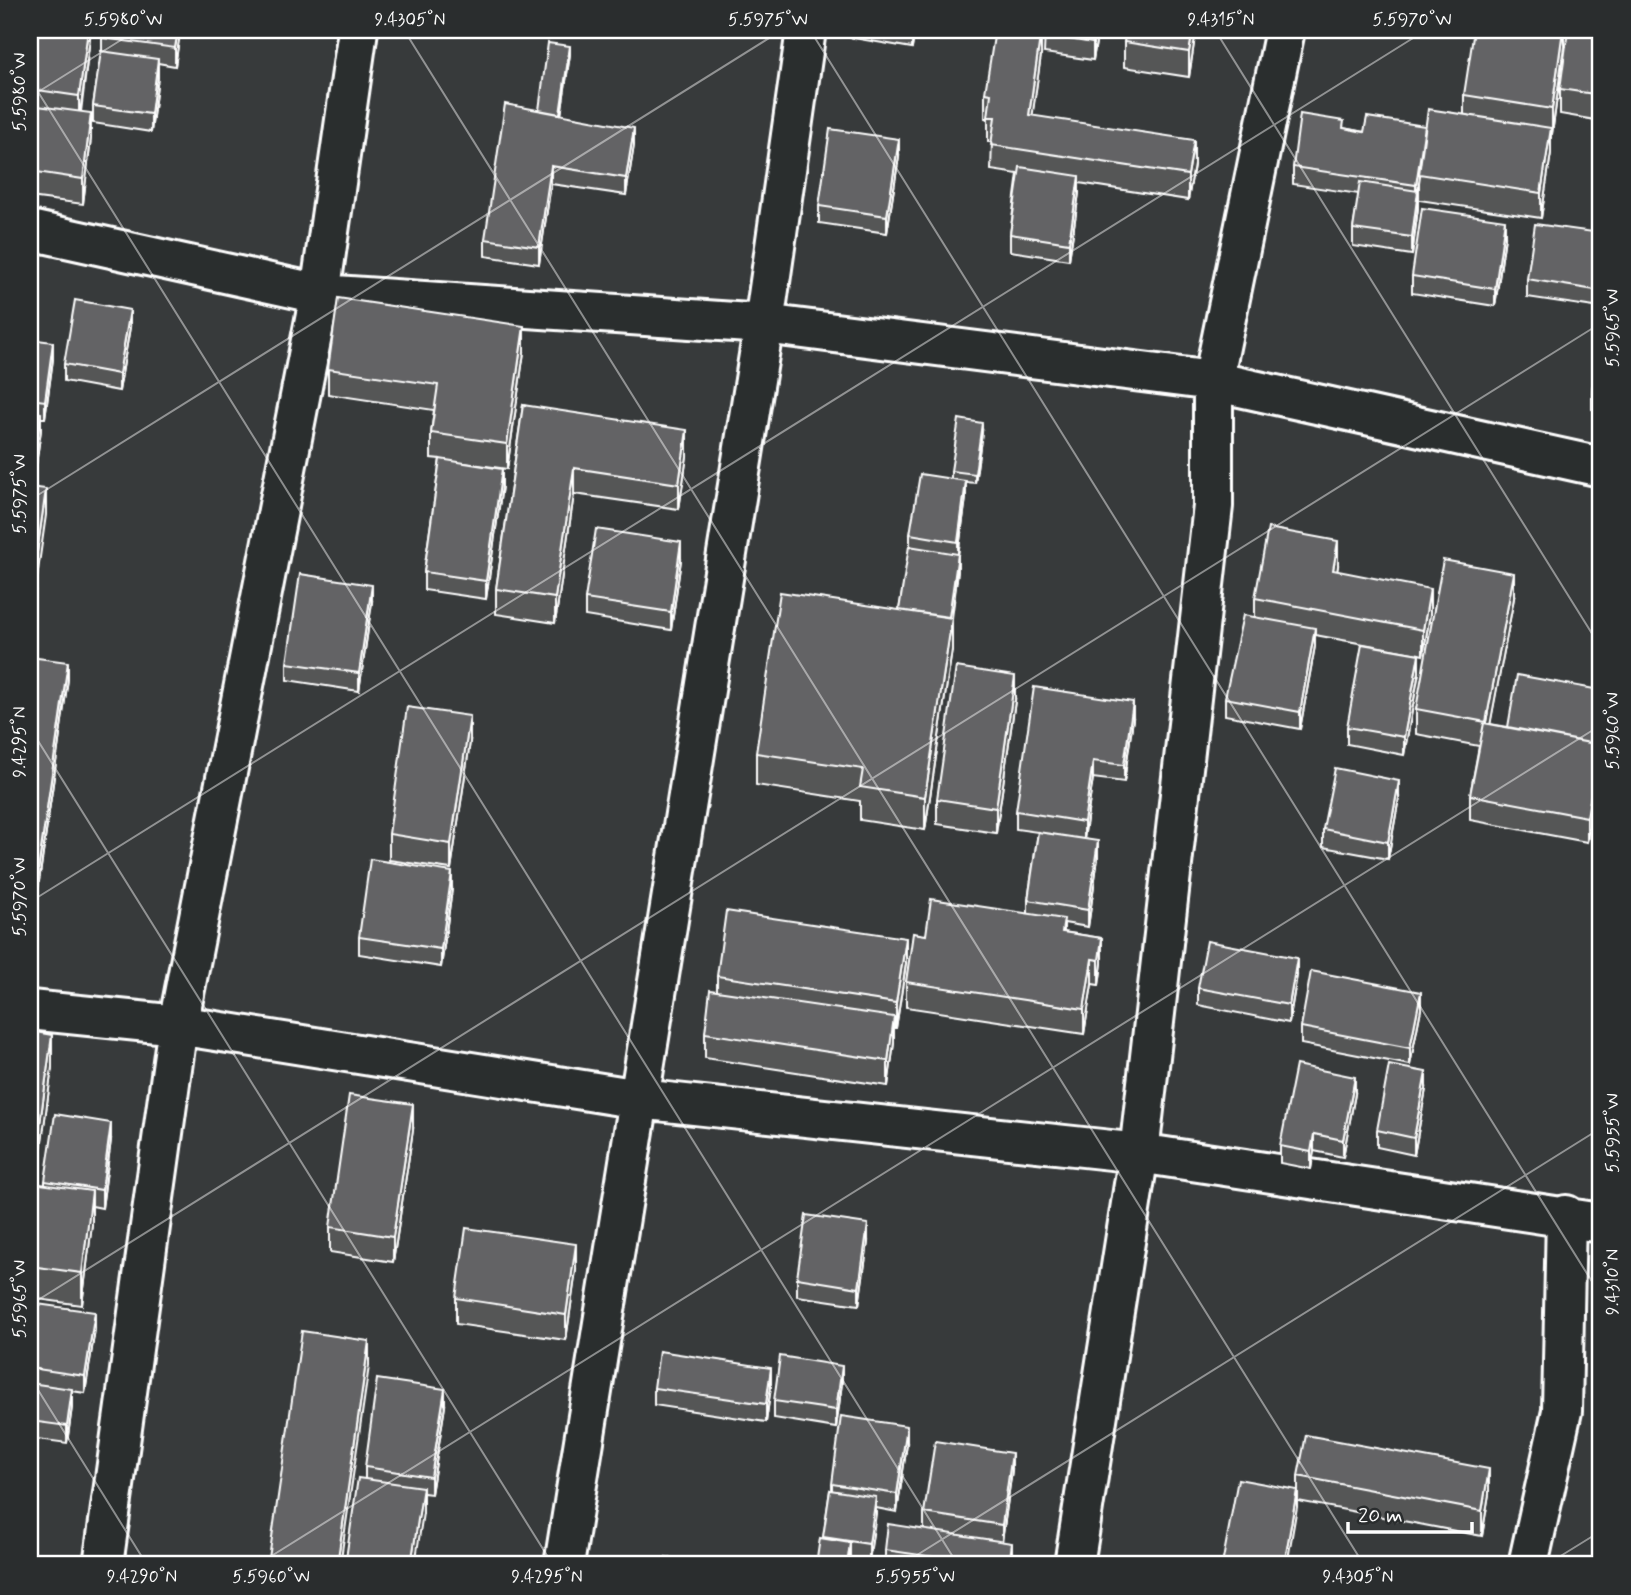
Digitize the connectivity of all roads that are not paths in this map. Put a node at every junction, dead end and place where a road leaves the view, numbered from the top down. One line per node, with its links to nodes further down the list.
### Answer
1 (358, 30): 5 (street)
2 (806, 30): 6 (street)
3 (1285, 30): 7 (street)
4 (30, 230): 5 (street)
5 (320, 294): 6 (street); 10 (street)
6 (764, 324): 7 (street); 11 (street)
7 (1213, 381): 8 (street); 12 (street)
8 (1601, 467)
9 (30, 1010): 10 (street)
10 (178, 1025): 11 (street); 14 (street)
11 (639, 1099): 12 (street); 15 (street)
12 (1139, 1153): 13 (street); 16 (street)
13 (1584, 1219): 17 (street)
14 (103, 1565)
15 (564, 1565)
16 (1074, 1565)
17 (1528, 1565)

